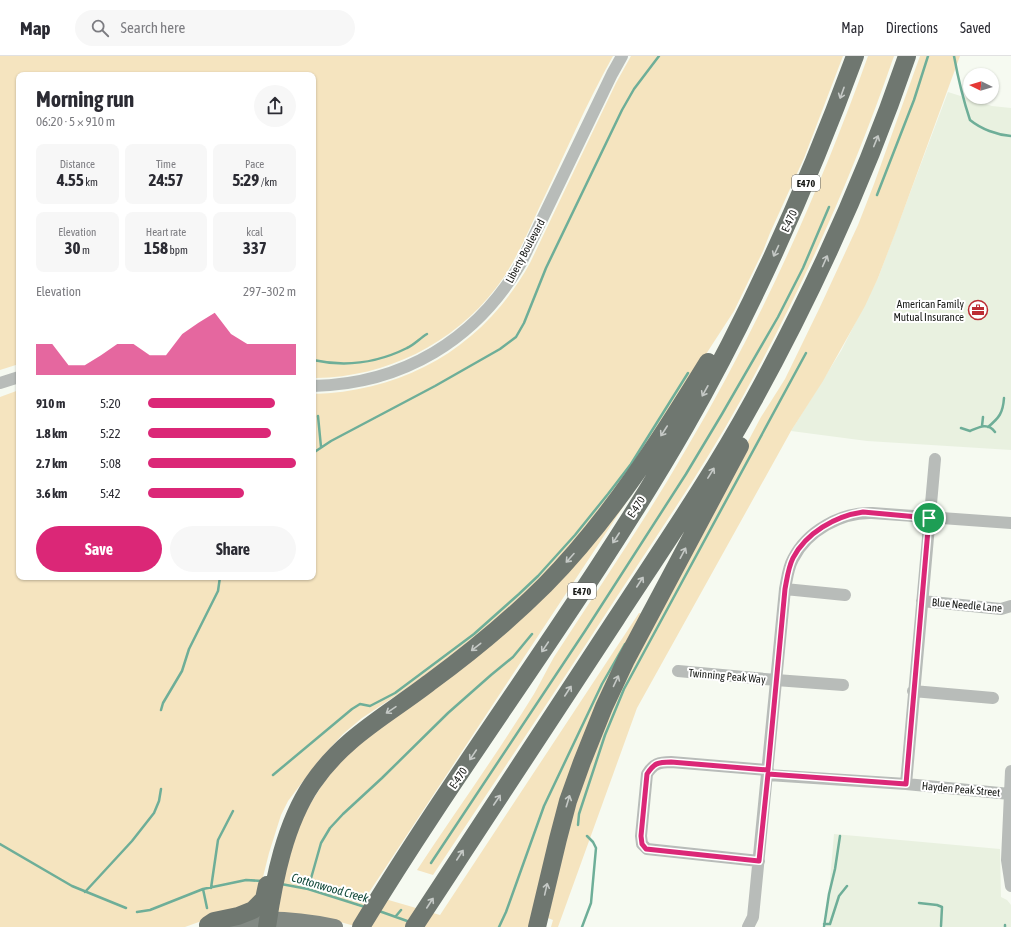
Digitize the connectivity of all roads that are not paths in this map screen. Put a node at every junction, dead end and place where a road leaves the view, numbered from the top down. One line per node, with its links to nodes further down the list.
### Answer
1 (622, 56): 8 (street, Liberty Boulevard)
2 (855, 56): 5 (highway, E-470 / E470, one-way to 5)
3 (907, 56): 4 (highway, one-way to 3)
4 (808, 296): 32 (highway, one-way to 4); 33 (highway, one-way to 4)
5 (749, 307): 27 (highway, one-way to 27); 31 (highway, E-470 / E470, one-way to 31)
6 (16, 378): 7 (street)
7 (0, 383)
8 (316, 386)
9 (935, 459): 10 (street)
10 (929, 518): 11 (street); 12 (street); 14 (street)
11 (1011, 523)
12 (785, 589): 13 (street); 17 (street)
13 (845, 595)
14 (922, 601): 15 (street, Blue Needle Lane); 19 (street)
15 (1011, 606)
16 (678, 671): 17 (street, Twinning Peak Way)
17 (776, 680): 18 (street, Twinning Peak Way); 22 (street)
18 (843, 685)
19 (913, 691): 20 (street); 23 (street)
20 (993, 698)
21 (1011, 771): 24 (street)
22 (768, 772): 23 (street, Hayden Peak Street); 25 (street); 25 (street, Hayden Peak Street)
23 (906, 784): 24 (street, Hayden Peak Street)
24 (1010, 794): 26 (street)
25 (759, 861): 34 (street)
26 (1011, 886)
27 (267, 900): 28 (highway); 29 (highway)
28 (268, 923): 29 (main road); 30 (main road)
29 (205, 926)
30 (335, 927)
31 (361, 927)
32 (414, 927)
33 (537, 927)
34 (748, 927)

